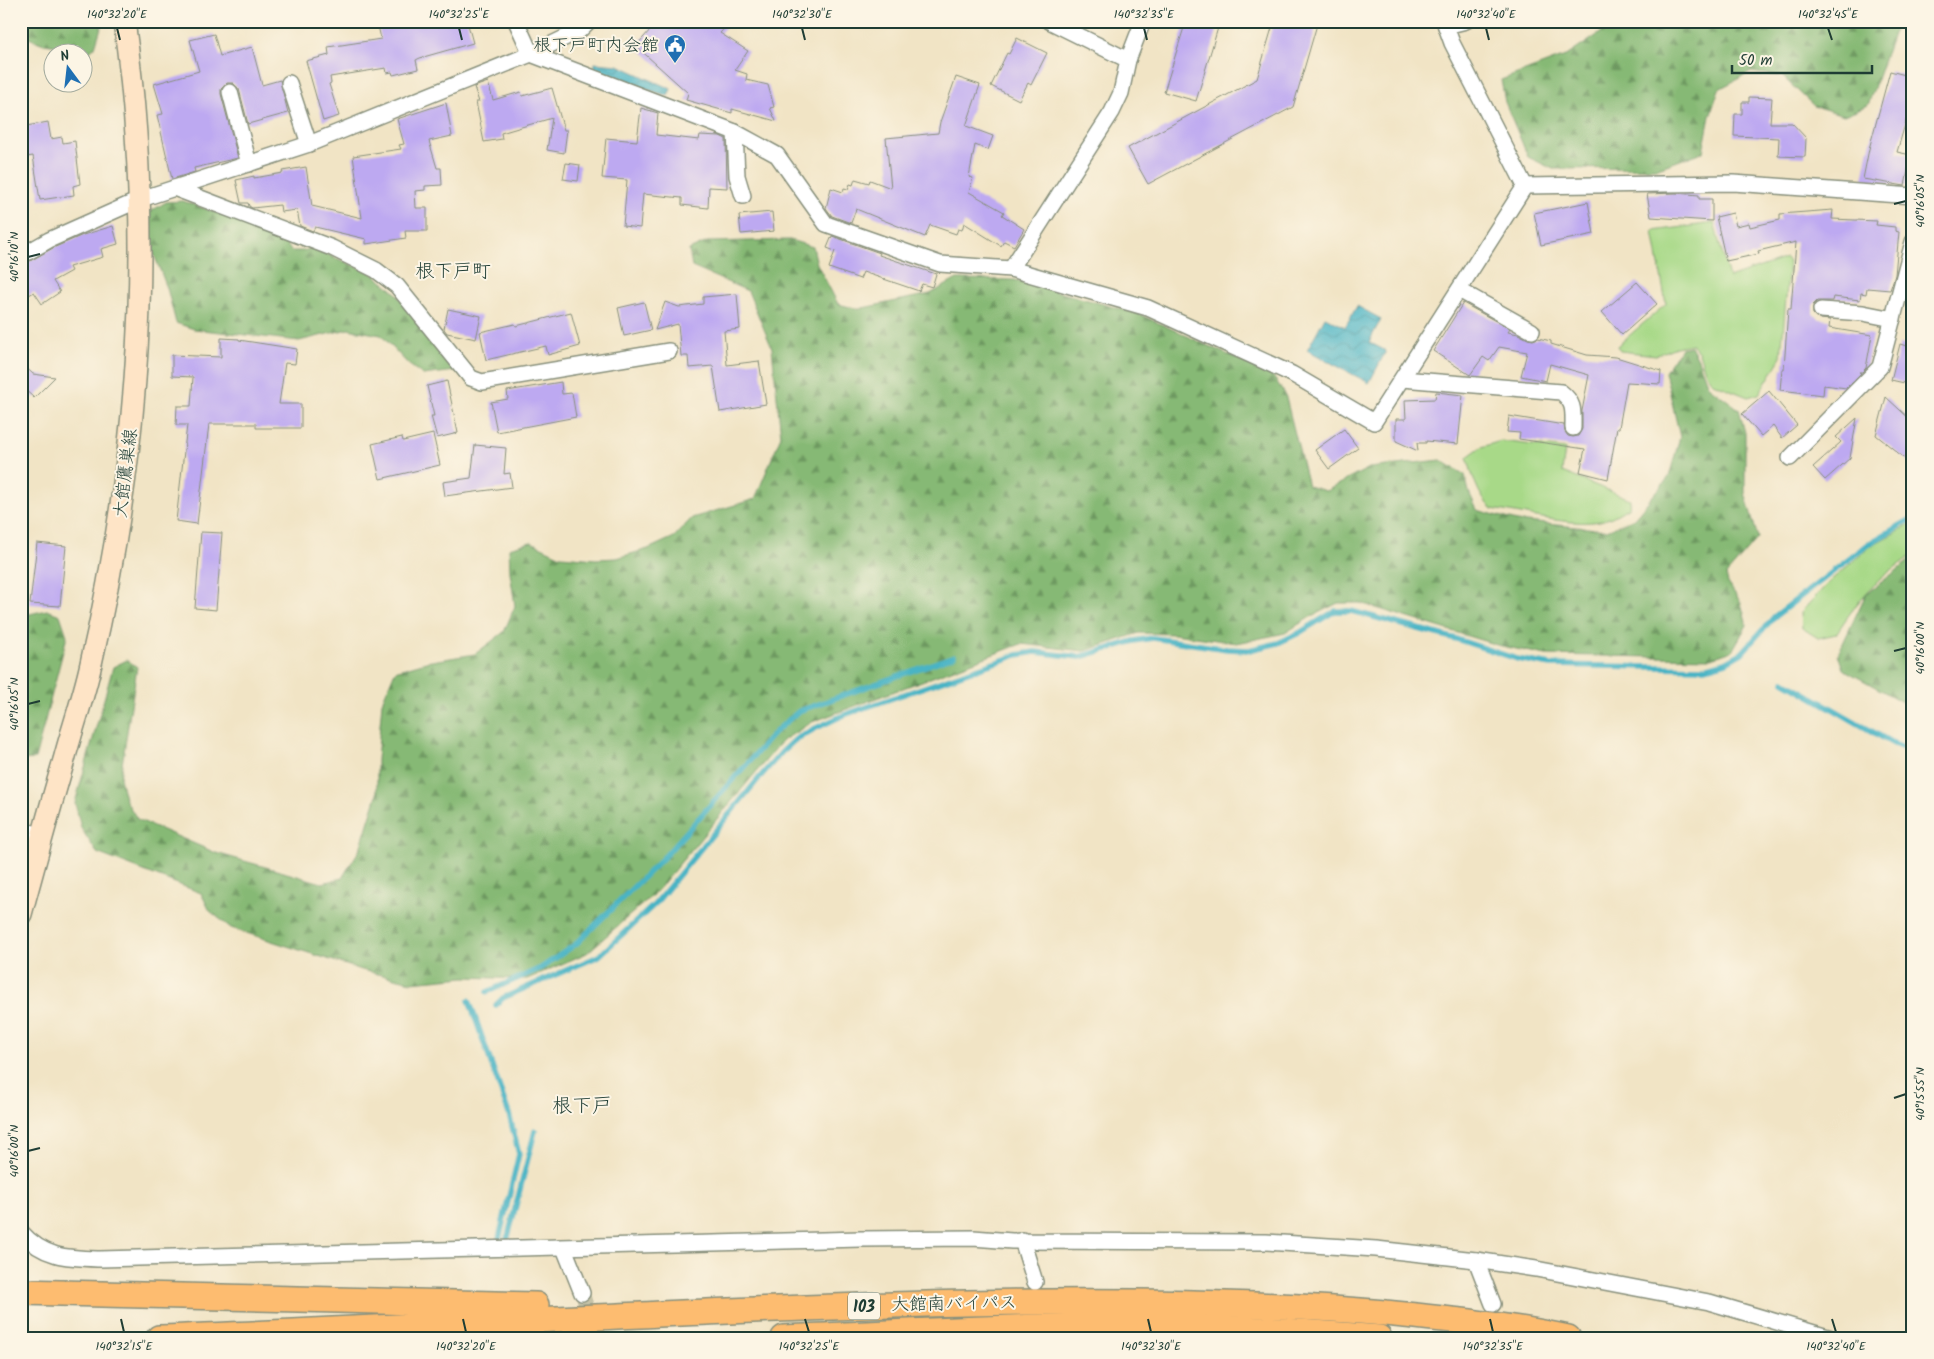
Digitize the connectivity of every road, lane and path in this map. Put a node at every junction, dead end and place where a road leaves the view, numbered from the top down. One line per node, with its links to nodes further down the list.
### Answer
1 (124, 21): 19 (main road, 大館鷹巣線)
2 (516, 21): 8 (street)
3 (589, 21): 8 (street)
4 (1049, 21): 9 (street)
5 (1143, 21): 9 (street)
6 (1466, 21): 7 (street)
7 (1445, 24): 15 (street)
8 (531, 54): 12 (street); 13 (street)
9 (1128, 60): 22 (street)
10 (289, 82): 13 (street)
11 (230, 92): 14 (street)
12 (735, 132): 17 (street); 22 (street)
13 (309, 144): 14 (street)
14 (249, 164): 16 (street)
15 (1524, 186): 18 (street); 23 (street)
16 (174, 188): 19 (street); 27 (street)
17 (743, 196)
18 (1913, 196)
19 (141, 199): 21 (street); 31 (main road, 大館鷹巣線)
20 (1913, 242): 25 (street)
21 (21, 256)
22 (1011, 269): 28 (street)
23 (1459, 290): 26 (street); 28 (street)
24 (1821, 310): 25 (street)
25 (1893, 319): 30 (street)
26 (1532, 331)
27 (669, 351)
28 (1402, 379): 29 (street)
29 (1573, 428)
30 (1790, 458)
31 (31, 835): 32 (main road, 大館鷹巣線)
32 (21, 914)
33 (21, 1232): 35 (street)
34 (1022, 1240): 35 (street); 36 (street); 37 (street)
35 (564, 1248): 39 (street)
36 (1476, 1260): 41 (street); 47 (street)
37 (1035, 1282)
38 (21, 1292): 40 (highway)
39 (582, 1293)
40 (894, 1304): 43 (highway, 大館南バイパス / 103); 46 (highway, 大館南バイパス / 103)
41 (1492, 1304)
42 (823, 1337): 44 (highway, 大館南バイパス / 103); 45 (highway, 大館南バイパス / 103)
43 (159, 1338)
44 (784, 1338)
45 (1379, 1338)
46 (1568, 1338)
47 (1831, 1338)

